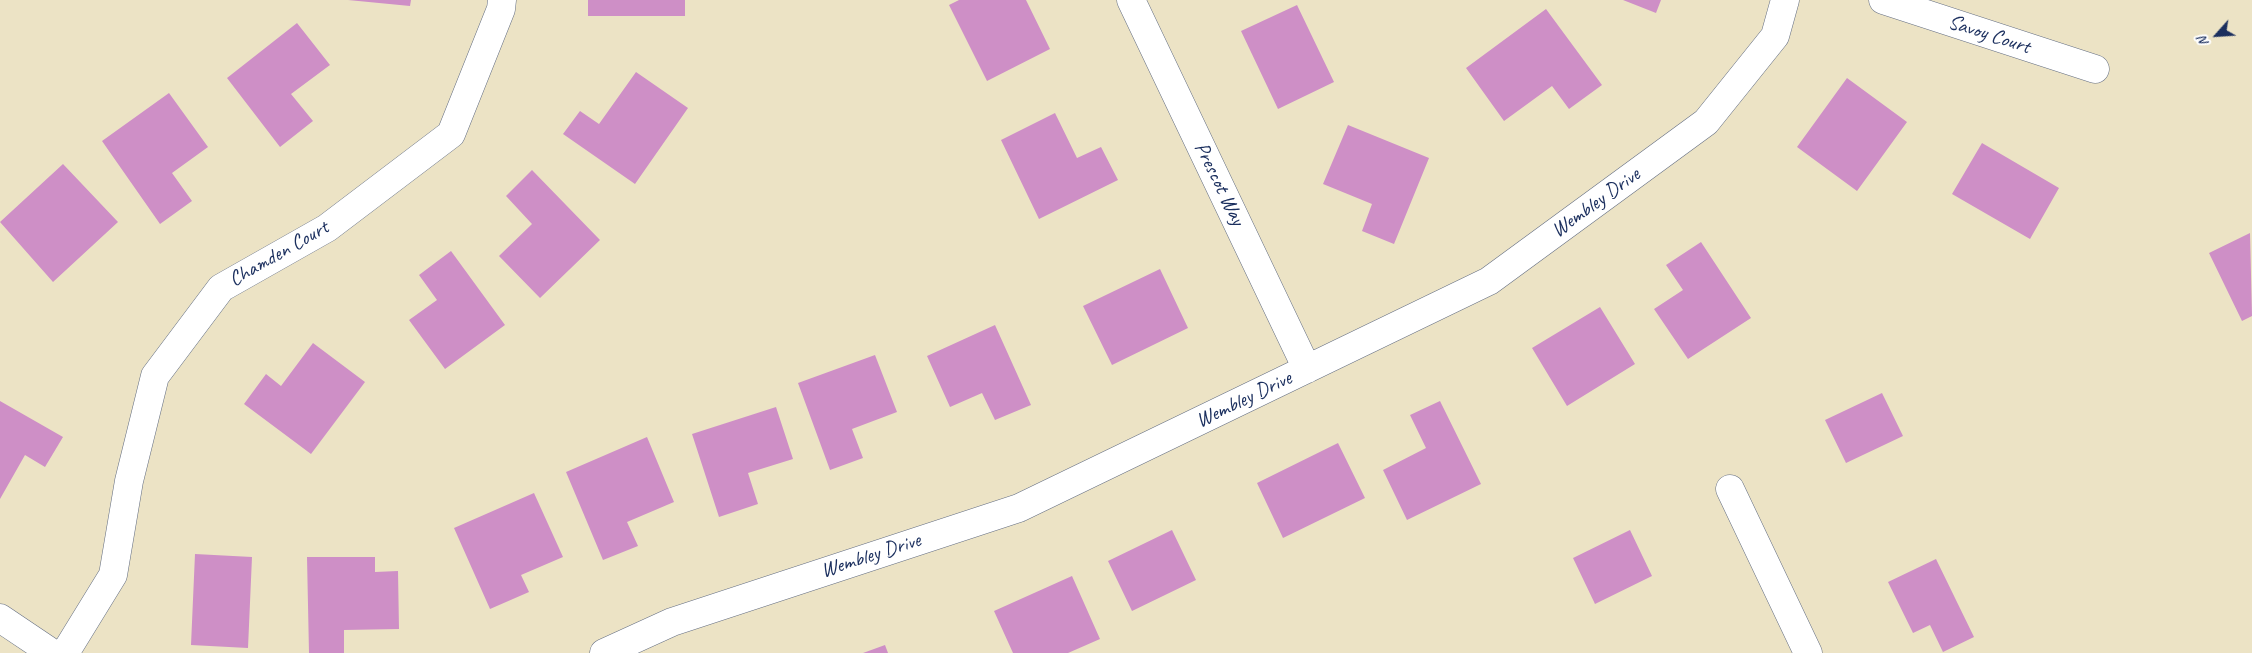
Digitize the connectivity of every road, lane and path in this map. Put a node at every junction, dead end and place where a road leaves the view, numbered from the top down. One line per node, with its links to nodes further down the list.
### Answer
1 (502, 0): 10 (street, Chamden Court)
2 (1131, 0): 6 (street, Prescot Way)
3 (1785, 0): 6 (street, Wembley Drive)
4 (1883, 0): 5 (street, Savoy Court)
5 (2095, 69)
6 (1307, 369): 11 (street, Wembley Drive)
7 (1730, 489): 12 (street)
8 (0, 618): 9 (street)
9 (52, 653)
10 (65, 653)
11 (604, 653)
12 (1808, 653)

